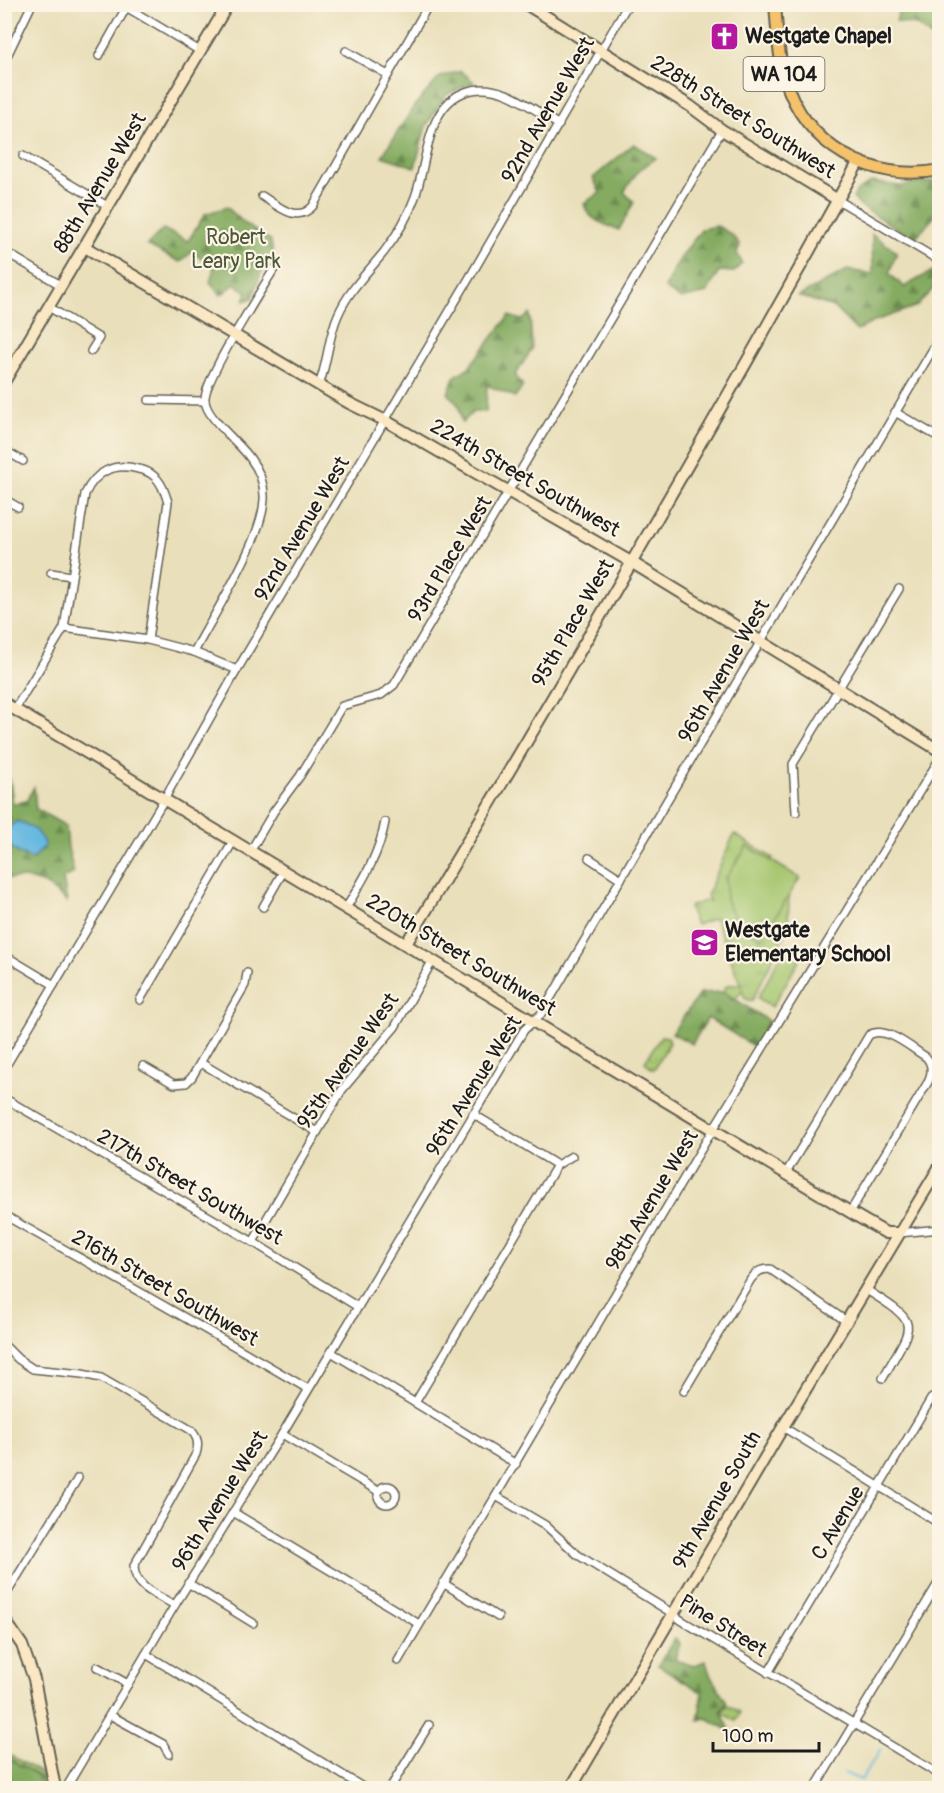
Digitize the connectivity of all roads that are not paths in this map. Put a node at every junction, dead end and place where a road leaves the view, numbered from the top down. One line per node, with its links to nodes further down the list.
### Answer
1 (32, 4): 12 (street)
2 (228, 4): 8 (street, 88th Avenue West)
3 (429, 4): 13 (street)
4 (526, 4): 10 (street, 228th Street Southwest)
5 (628, 4): 10 (street, 92nd Avenue West)
6 (775, 4): 17 (main road, WA 104)
7 (125, 6): 8 (street); 11 (street)
8 (200, 51): 21 (street, 88th Avenue West)
9 (346, 51): 13 (street)
10 (602, 51): 14 (street, 92nd Avenue West); 15 (street, 228th Street Southwest)
11 (99, 56)
12 (4, 62)
13 (388, 75): 19 (street)
14 (559, 125): 32 (street); 36 (street, 92nd Avenue West)
15 (722, 130): 20 (street, 228th Street Southwest); 40 (street, 93rd Place West)
16 (23, 156): 21 (street)
17 (858, 163): 18 (main road, WA 104); 20 (street, 95th Place West)
18 (939, 170)
19 (262, 196)
20 (838, 200): 24 (street, 228th Street Southwest); 43 (street, 95th Place West)
21 (109, 207): 22 (street, 88th Avenue West)
22 (85, 247): 26 (street, 88th Avenue West); 28 (street, 224th Street Southwest)
23 (4, 251): 26 (street)
24 (939, 261)
25 (274, 269): 28 (street)
26 (62, 286): 27 (street, 88th Avenue West)
27 (49, 307): 30 (street); 31 (street, 88th Avenue West)
28 (235, 336): 32 (street, 224th Street Southwest); 34 (street)
29 (939, 337): 35 (street, 96th Avenue West)
30 (91, 351)
31 (4, 382)
32 (319, 385): 36 (street, 224th Street Southwest)
33 (149, 400): 34 (street)
34 (205, 401): 50 (street)
35 (896, 412): 37 (street); 49 (street, 96th Avenue West)
36 (386, 421): 40 (street, 224th Street Southwest); 51 (street, 92nd Avenue West)
37 (939, 438)
38 (4, 450): 39 (street)
39 (23, 461)
40 (510, 491): 43 (street, 224th Street Southwest); 61 (street, 93rd Place West)
41 (4, 499): 42 (street)
42 (18, 507)
43 (631, 561): 49 (street, 224th Street Southwest); 67 (street, 95th Place West)
44 (51, 573): 45 (street)
45 (71, 576): 47 (street); 48 (street)
46 (899, 589): 52 (street)
47 (64, 628): 48 (street); 54 (street)
48 (148, 640): 50 (street)
49 (761, 641): 52 (street, 224th Street Southwest); 64 (street, 96th Avenue West)
50 (194, 652): 51 (street)
51 (237, 670): 57 (street, 92nd Avenue West)
52 (839, 689): 55 (street, 224th Street Southwest); 58 (street)
53 (4, 703): 54 (street, 220th Street Southwest)
54 (15, 709): 57 (street, 220th Street Southwest)
55 (939, 751)
56 (939, 758): 79 (street, 98th Avenue West)
57 (165, 798): 60 (street, 220th Street Southwest); 71 (street, 92nd Avenue West)
58 (796, 812)
59 (385, 822): 66 (street)
60 (234, 840): 61 (street, 220th Street Southwest); 72 (street)
61 (251, 850): 63 (street, 220th Street Southwest)
62 (590, 858): 64 (street)
63 (284, 870): 65 (street); 66 (street, 220th Street Southwest)
64 (621, 879): 73 (street, 96th Avenue West)
65 (263, 907)
66 (346, 908): 67 (street, 220th Street Southwest)
67 (406, 944): 69 (street, 220th Street Southwest)
68 (4, 955): 71 (street)
69 (433, 960): 73 (street, 220th Street Southwest); 80 (street, 95th Avenue West)
70 (247, 973): 74 (street)
71 (54, 985): 76 (street, 92nd Avenue West)
72 (140, 1000)
73 (533, 1021): 78 (street, 96th Avenue West); 79 (street, 220th Street Southwest)
74 (201, 1063): 75 (street); 80 (street)
75 (143, 1066)
76 (4, 1069)
77 (4, 1098): 89 (street, 217th Street Southwest)
78 (473, 1114): 82 (street); 91 (street, 96th Avenue West)
79 (713, 1130): 84 (street, 220th Street Southwest); 102 (street, 98th Avenue West)
80 (317, 1132): 89 (street, 95th Avenue West)
81 (572, 1156): 82 (street)
82 (557, 1165): 99 (street)
83 (939, 1166): 88 (street, 9th Avenue South)
84 (786, 1173): 85 (street, 220th Street Southwest); 85 (street)
85 (850, 1212): 88 (street, 220th Street Southwest)
86 (4, 1215): 96 (street, 216th Street Southwest)
87 (939, 1229): 88 (street)
88 (899, 1233): 90 (street, 9th Avenue South)
89 (253, 1242): 91 (street, 217th Street Southwest)
90 (865, 1288): 92 (street, 9th Avenue South); 95 (street)
91 (358, 1307): 94 (street, 96th Avenue West)
92 (846, 1321): 97 (street); 100 (street, 9th Avenue South)
93 (4, 1345): 113 (street)
94 (331, 1352): 96 (street, 96th Avenue West); 99 (street)
95 (883, 1378)
96 (308, 1389): 101 (street, 96th Avenue West)
97 (684, 1391)
98 (939, 1394): 104 (street, C Avenue)
99 (415, 1403): 102 (street)
100 (783, 1427): 104 (street); 114 (street, 9th Avenue South)
101 (282, 1434): 105 (street); 107 (street, 96th Avenue West)
102 (516, 1464): 106 (street, 98th Avenue West)
103 (78, 1478): 112 (street)
104 (879, 1486): 108 (street); 122 (street, C Avenue)
105 (378, 1491)
106 (496, 1496): 111 (street, 98th Avenue West); 114 (street, Pine Street)
107 (233, 1512): 110 (street, 96th Avenue West); 118 (street)
108 (939, 1524)
109 (939, 1580): 125 (street)
110 (188, 1583): 113 (street, 96th Avenue West); 117 (street)
111 (443, 1583): 115 (street); 118 (street, 98th Avenue West)
112 (4, 1598)
113 (175, 1605): 119 (street, 96th Avenue West)
114 (673, 1614): 122 (street, Pine Street); 133 (street, 9th Avenue South)
115 (498, 1617)
116 (4, 1619): 129 (street)
117 (253, 1623)
118 (419, 1624): 120 (street, 98th Avenue West)
119 (146, 1654): 123 (street, 96th Avenue West); 131 (street)
120 (398, 1661)
121 (97, 1667): 123 (street)
122 (768, 1673): 125 (street, Pine Street)
123 (128, 1684): 124 (street, 96th Avenue West)
124 (110, 1715): 127 (street); 130 (street, 96th Avenue West)
125 (854, 1724): 128 (street, Pine Street); 134 (street)
126 (429, 1725): 132 (street)
127 (169, 1754)
128 (939, 1775)
129 (55, 1788)
130 (66, 1788)
131 (364, 1788)
132 (390, 1788)
133 (571, 1788)
134 (815, 1788)

